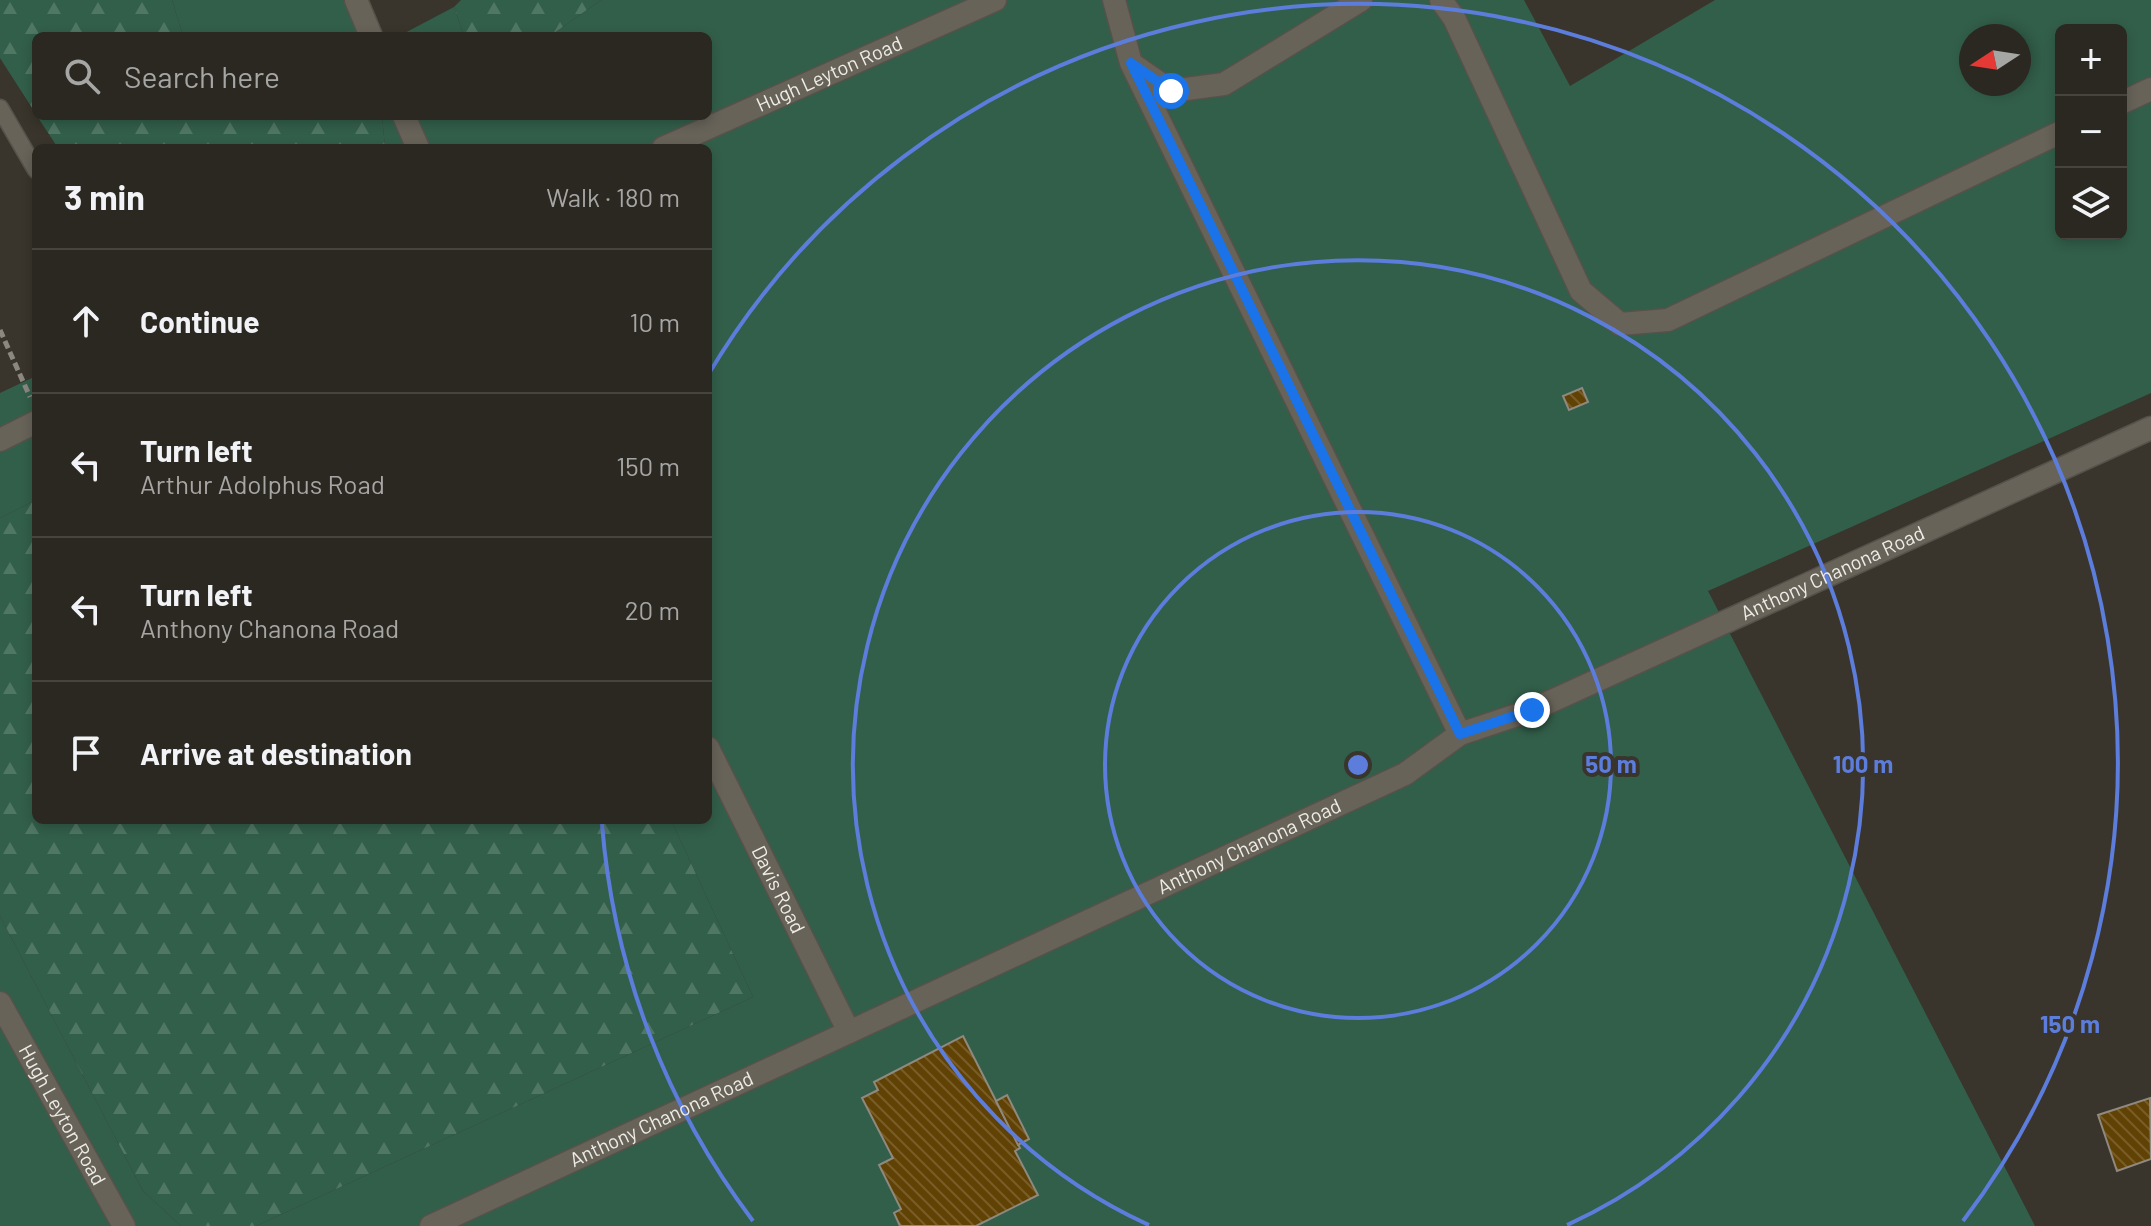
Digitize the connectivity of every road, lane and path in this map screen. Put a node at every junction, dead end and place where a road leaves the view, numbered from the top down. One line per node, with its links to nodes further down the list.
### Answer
1 (356, 0): 6 (street)
2 (995, 0): 14 (street, Hugh Leyton Road)
3 (1114, 0): 7 (street)
4 (1361, 0): 7 (street)
5 (1441, 0): 12 (street)
6 (369, 32)
7 (1131, 63): 21 (street)
8 (2151, 89): 9 (street)
9 (2127, 100)
10 (0, 108): 15 (lane)
11 (406, 120): 13 (street)
12 (2055, 135)
13 (416, 144)
14 (672, 144)
15 (32, 163)
16 (0, 330): 17 (path)
17 (32, 399)
18 (32, 424): 20 (street)
19 (2151, 428): 21 (street, Anthony Chanona Road)
20 (0, 440)
21 (1460, 734): 24 (street, Anthony Chanona Road)
22 (712, 756): 24 (street, Davis Road)
23 (0, 1003): 25 (street, Hugh Leyton Road)
24 (849, 1032): 26 (street, Anthony Chanona Road)
25 (124, 1226)
26 (431, 1226)

